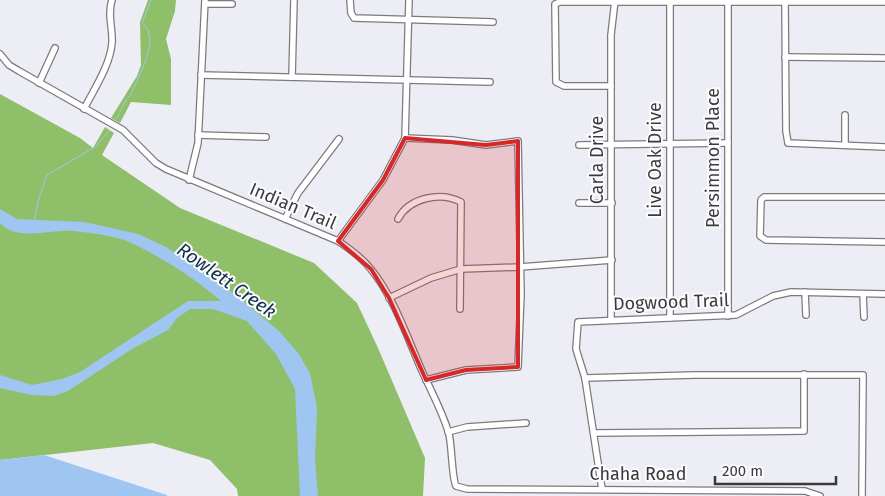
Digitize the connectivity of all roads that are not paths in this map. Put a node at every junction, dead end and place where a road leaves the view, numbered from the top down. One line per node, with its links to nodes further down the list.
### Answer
1 (112, 0): 24 (street)
2 (294, 0): 19 (street)
3 (350, 0): 12 (street)
4 (409, 0): 12 (street)
5 (615, 0): 6 (street); 23 (street, Carla Drive); 23 (street)
6 (670, 1): 7 (street); 30 (street, Live Oak Drive)
7 (728, 1): 9 (street); 31 (street, Persimmon Place)
8 (205, 2): 11 (street); 18 (street)
9 (785, 2): 10 (street); 16 (street)
10 (885, 2)
11 (232, 4)
12 (408, 20): 13 (street); 20 (street)
13 (493, 22)
14 (55, 48): 22 (street)
15 (0, 54): 22 (street, Indian Trail)
16 (785, 57): 17 (street); 33 (street)
17 (885, 58)
18 (201, 75): 19 (street); 26 (street)
19 (292, 77): 20 (street)
20 (407, 80): 21 (street); 28 (street)
21 (490, 82)
22 (39, 83): 24 (street, Indian Trail)
23 (611, 86): 34 (street, Carla Drive)
24 (84, 109): 36 (street, Indian Trail)
25 (845, 115): 33 (street)
26 (198, 135): 27 (street); 36 (street)
27 (266, 137)
28 (405, 138): 42 (street); 45 (street)
29 (339, 139): 40 (street)
30 (670, 143): 31 (street); 34 (street); 55 (street, Live Oak Drive)
31 (728, 143): 53 (street, Persimmon Place)
32 (578, 145): 34 (street)
33 (845, 145): 35 (street)
34 (612, 146): 39 (street, Carla Drive)
35 (885, 147)
36 (190, 180): 40 (street, Indian Trail)
37 (885, 197): 43 (street)
38 (580, 203): 39 (street)
39 (612, 203): 44 (street, Carla Drive)
40 (285, 219): 42 (street, Indian Trail)
41 (398, 219): 46 (street)
42 (338, 241): 50 (street, Indian Trail)
43 (885, 242)
44 (612, 260): 45 (street); 56 (street, Carla Drive)
45 (520, 267): 46 (street); 59 (street)
46 (461, 269): 50 (street); 51 (street)
47 (805, 292): 48 (street, Dogwood Trail); 52 (street); 53 (street, Dogwood Trail)
48 (863, 294): 49 (street, Dogwood Trail); 54 (street)
49 (885, 294)
50 (389, 298): 59 (street, Indian Trail)
51 (460, 309)
52 (806, 315)
53 (728, 316): 55 (street, Dogwood Trail)
54 (864, 316)
55 (670, 318): 56 (street, Dogwood Trail)
56 (611, 320): 58 (street, Dogwood Trail)
57 (804, 374): 58 (street); 62 (street); 66 (street)
58 (584, 378): 62 (street)
59 (426, 380): 61 (street, Indian Trail)
60 (526, 424): 61 (street)
61 (448, 432): 63 (street, Indian Trail)
62 (594, 433): 64 (street)
63 (456, 486): 64 (street, Chaha Road)
64 (602, 489): 65 (street, Chaha Road)
65 (820, 496)
66 (862, 496)

